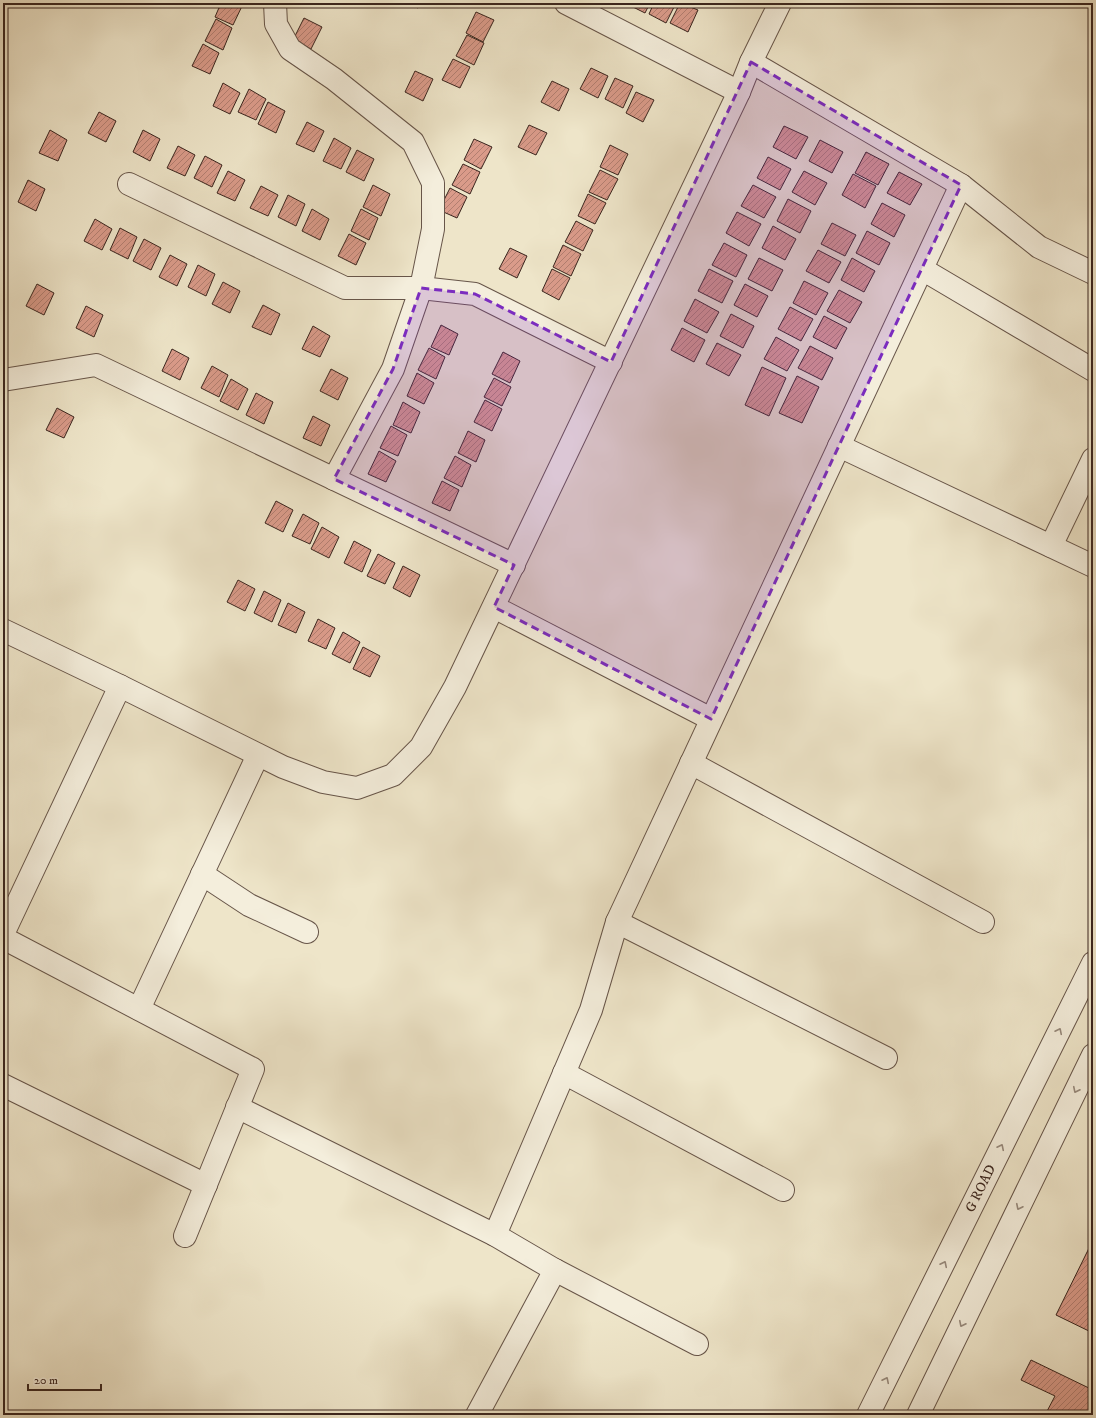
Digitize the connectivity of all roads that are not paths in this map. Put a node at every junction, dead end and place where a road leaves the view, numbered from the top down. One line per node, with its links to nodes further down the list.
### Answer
1 (275, 3): 10 (street)
2 (566, 3): 5 (street)
3 (780, 3): 4 (street)
4 (751, 62): 5 (street); 7 (street)
5 (739, 92): 11 (street)
6 (129, 184): 10 (street)
7 (961, 185): 8 (street); 9 (street)
8 (922, 269): 12 (street); 14 (street)
9 (1093, 273)
10 (421, 288): 11 (street); 16 (street)
11 (611, 362): 18 (street)
12 (1093, 370)
13 (3, 380): 16 (street)
14 (839, 446): 17 (street); 23 (street)
15 (1093, 459): 17 (street)
16 (334, 478): 18 (street)
17 (1051, 546): 19 (street)
18 (514, 565): 20 (street)
19 (1093, 566)
20 (494, 607): 23 (street); 24 (street)
21 (3, 630): 22 (street)
22 (120, 686): 24 (street); 30 (street)
23 (712, 719): 25 (street)
24 (258, 755): 26 (street)
25 (691, 763): 27 (street); 28 (street)
26 (202, 874): 29 (street); 33 (street)
27 (617, 922): 35 (street); 36 (street)
28 (984, 922)
29 (307, 932)
30 (3, 934)
31 (3, 938): 33 (street)
32 (1093, 963): 46 (street, G ROAD, one-way to 32)
33 (139, 1009): 38 (street)
34 (1093, 1055): 47 (street, one-way to 47)
35 (886, 1058)
36 (564, 1073): 40 (street); 41 (street)
37 (3, 1085): 39 (street)
38 (237, 1107): 39 (street); 41 (street)
39 (206, 1184): 42 (street)
40 (783, 1190)
41 (495, 1235): 43 (street)
42 (185, 1236)
43 (555, 1270): 44 (street); 45 (street)
44 (697, 1344)
45 (477, 1415)
46 (868, 1415)
47 (918, 1415)

